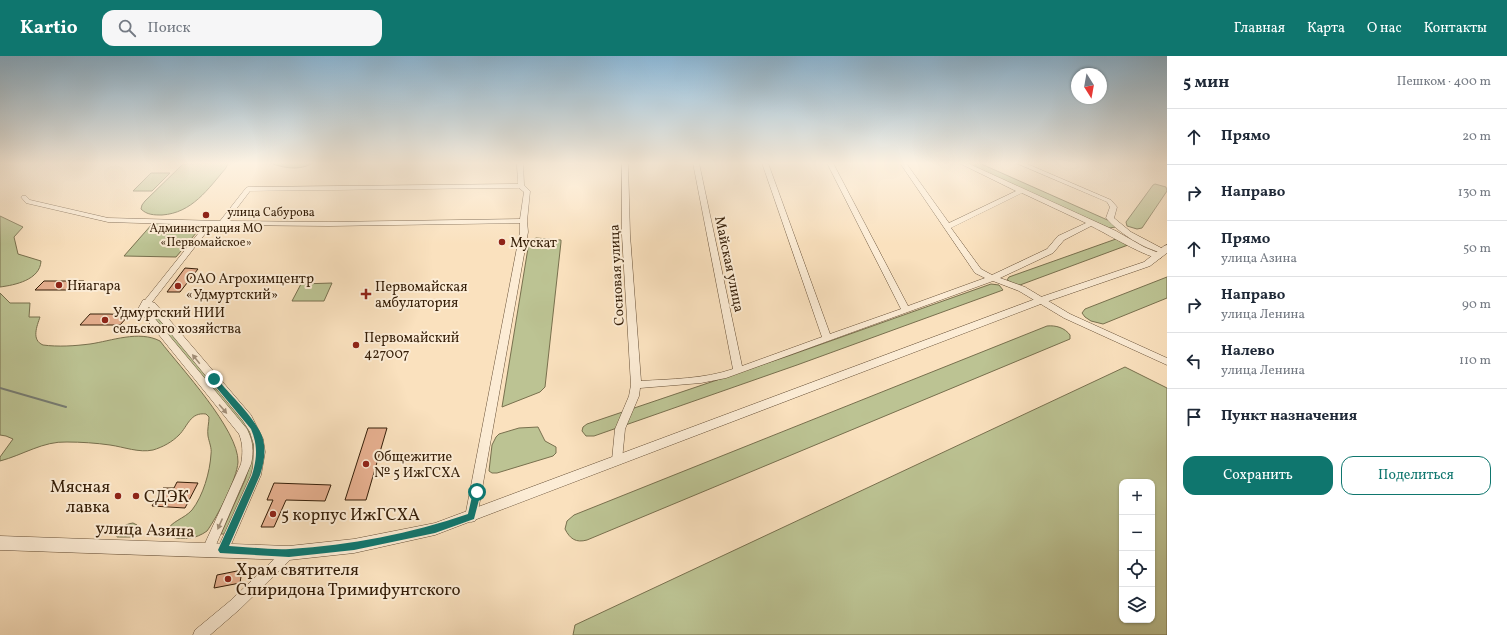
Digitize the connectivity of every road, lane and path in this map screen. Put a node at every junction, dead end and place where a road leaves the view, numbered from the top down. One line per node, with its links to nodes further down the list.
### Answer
1 (247, 190): 13 (street)
2 (525, 190): 11 (street)
3 (625, 190): 25 (street, Сосновая улица)
4 (701, 190): 23 (street, Майская улица)
5 (775, 190): 21 (street)
6 (844, 190): 20 (street)
7 (922, 190): 15 (street)
8 (1081, 190): 16 (street)
9 (1021, 191): 14 (street); 15 (street)
10 (24, 197): 12 (street, улица Сабурова)
11 (523, 221): 13 (street, улица Сабурова); 28 (street)
12 (210, 223): 13 (street, улица Сабурова); 19 (street)
13 (222, 223)
14 (1091, 223): 16 (street); 17 (street)
15 (947, 227): 17 (street)
16 (1163, 252): 18 (street, улица Азина)
17 (993, 278): 18 (street); 20 (street)
18 (1042, 300): 22 (street); 27 (street, улица Азина)
19 (146, 302): 30 (street, one-way to 30); 30 (street, one-way to 19)
20 (905, 310): 21 (street)
21 (827, 338): 23 (street)
22 (1167, 362)
23 (738, 371): 24 (street)
24 (652, 384): 25 (street); 26 (street)
25 (636, 385): 26 (street, Сосновая улица)
26 (634, 396): 27 (street, Сосновая улица)
27 (617, 460): 28 (street, улица Азина)
28 (471, 516): 31 (street, улица Азина)
29 (0, 543): 30 (street, улица Азина)
30 (215, 550): 31 (street, улица Азина)
31 (289, 553): 32 (street)
32 (200, 635)

